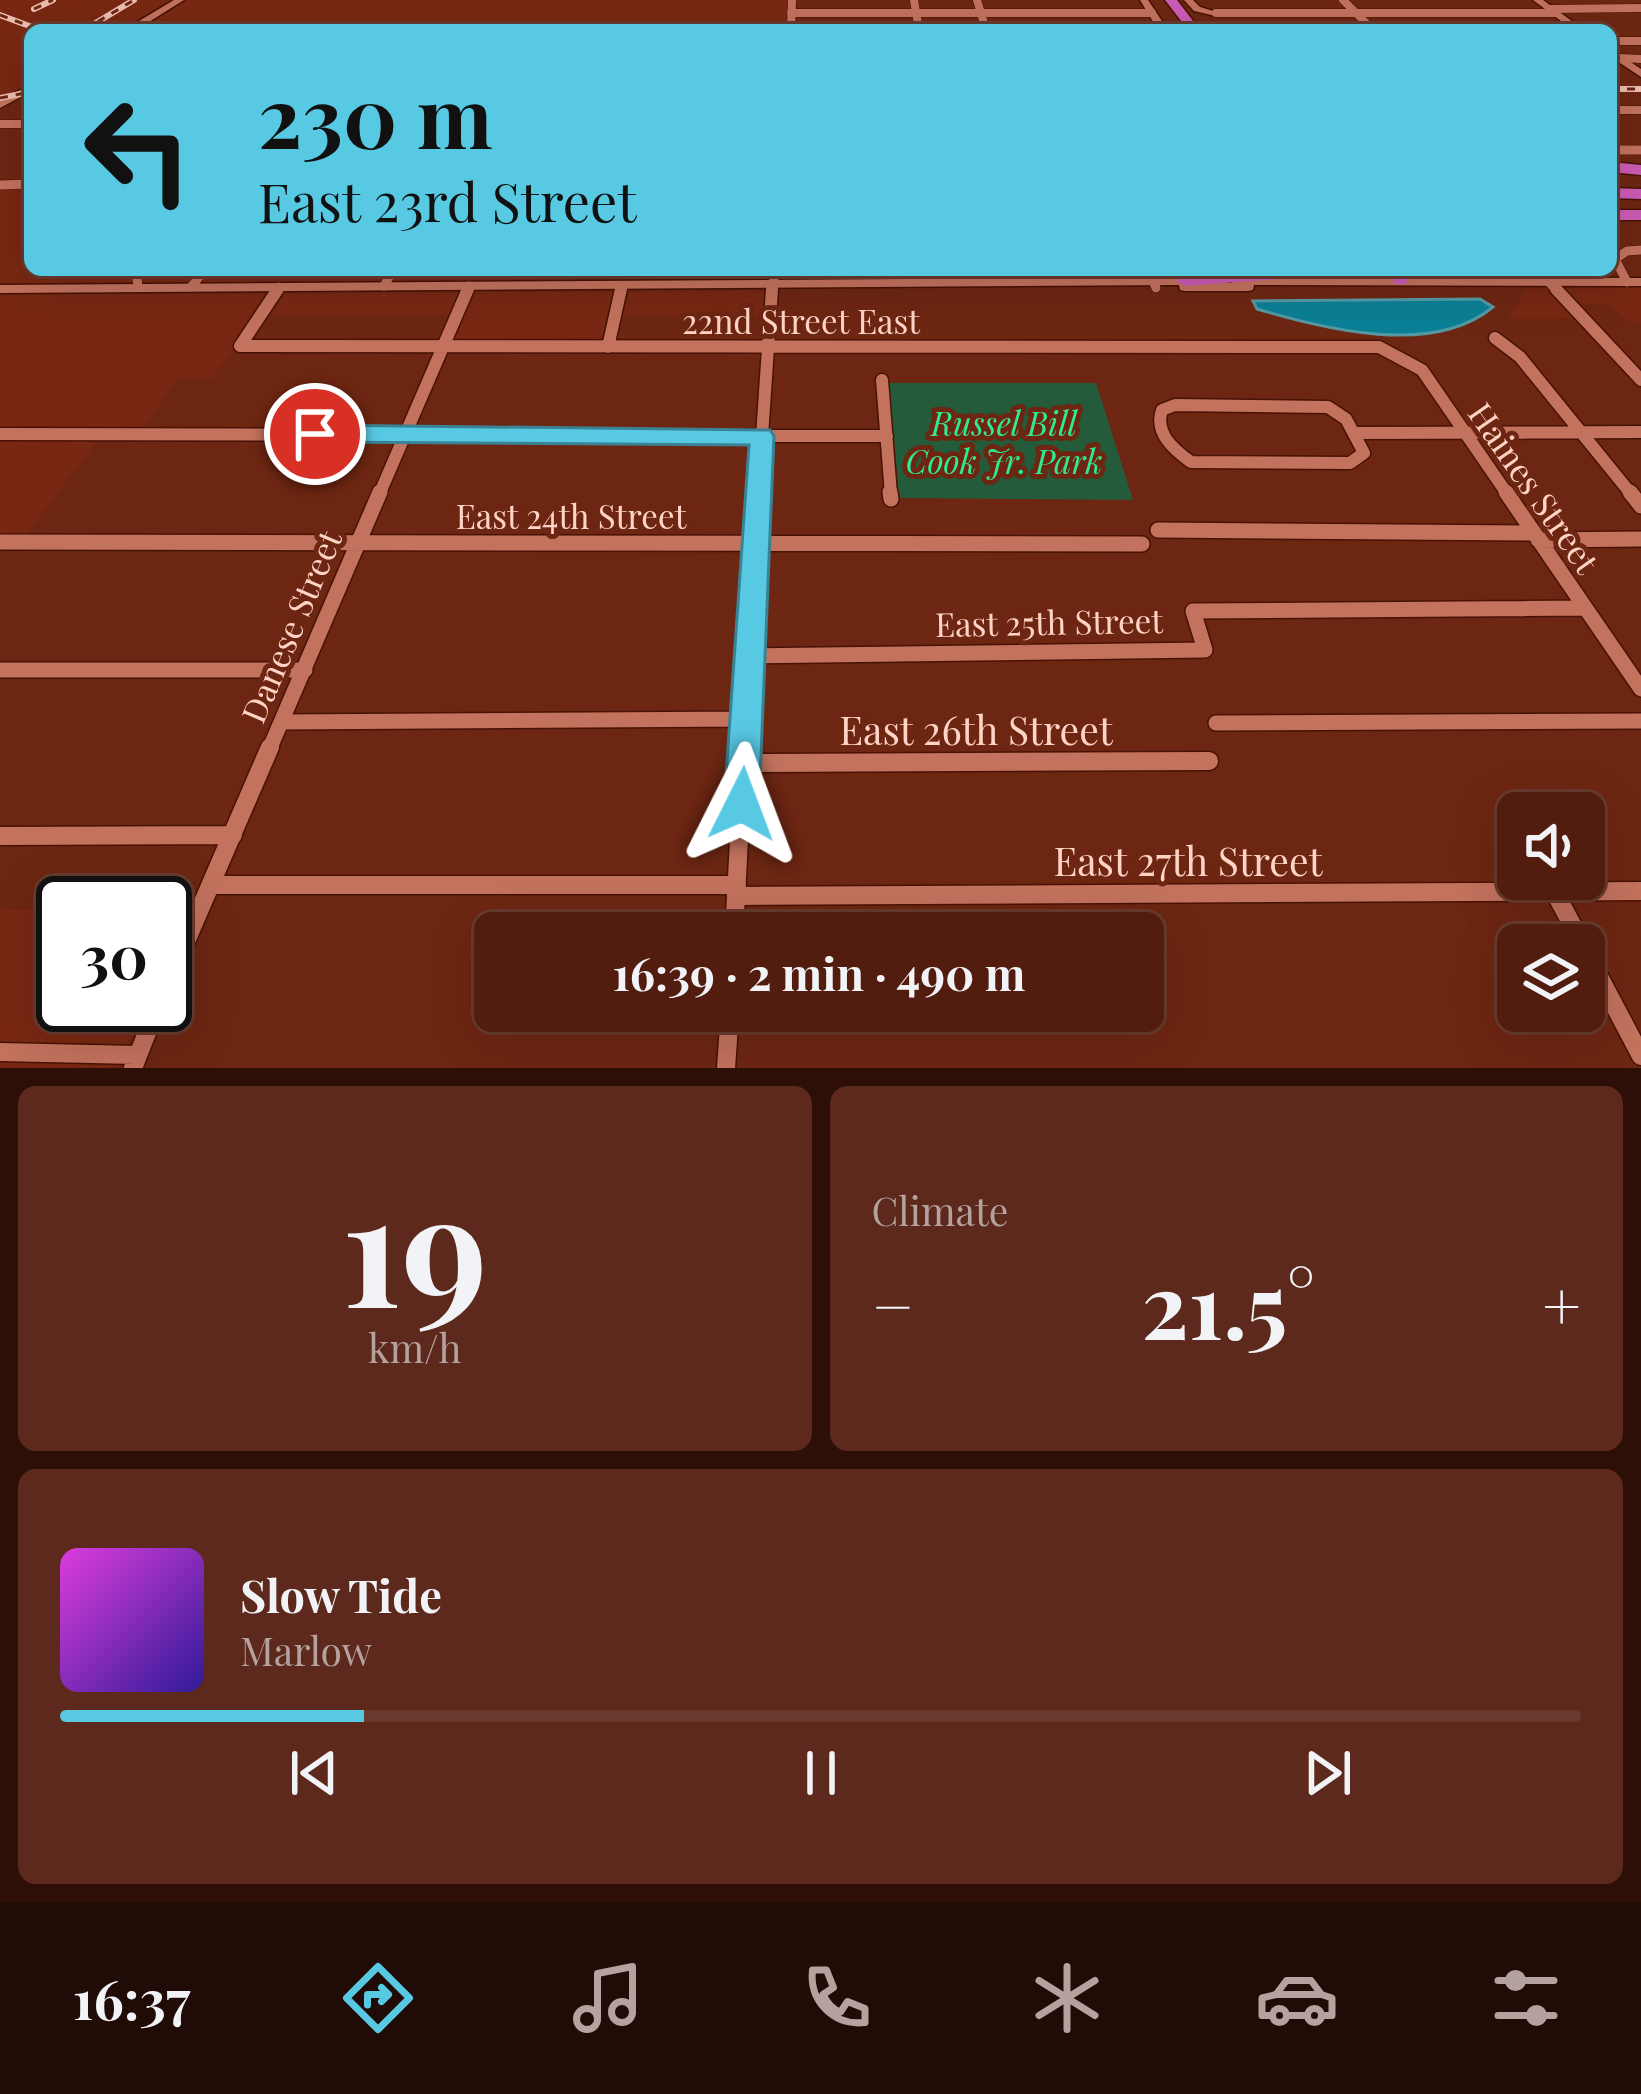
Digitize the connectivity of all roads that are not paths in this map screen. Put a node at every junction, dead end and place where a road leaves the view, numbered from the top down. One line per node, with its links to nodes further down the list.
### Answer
1 (180, 0): 18 (main road)
2 (792, 0): 13 (street)
3 (914, 0): 14 (street)
4 (977, 0): 15 (street)
5 (1144, 0): 10 (main road)
6 (1171, 0): 22 (highway)
7 (1188, 0): 16 (main road)
8 (1343, 0): 17 (street)
9 (1537, 0): 12 (main road)
10 (1156, 6): 15 (street)
11 (1641, 8): 12 (street)
12 (1553, 11): 17 (street); 24 (main road)
13 (791, 13): 14 (street); 19 (street)
14 (916, 13): 15 (street); 20 (street)
15 (980, 13): 21 (street)
16 (1216, 13): 17 (street)
17 (1356, 13): 23 (street)
18 (139, 24)
19 (790, 24)
20 (918, 24)
21 (984, 24)
22 (1189, 24)
23 (1367, 24)
24 (1571, 24)
25 (137, 276): 40 (street)
26 (200, 276): 41 (street)
27 (390, 276): 37 (street)
28 (1252, 276): 34 (highway)
29 (774, 277): 30 (main road); 39 (main road); 48 (street)
30 (964, 277): 33 (main road)
31 (579, 278): 38 (main road); 39 (main road)
32 (1396, 279): 33 (main road); 34 (main road); 35 (main road)
33 (1152, 280): 34 (main road)
34 (1185, 281)
35 (1549, 282): 36 (main road); 50 (street)
36 (1634, 282)
37 (384, 286): 38 (main road); 42 (main road)
38 (470, 286): 46 (street, Danese Street)
39 (622, 286): 47 (street)
40 (138, 287): 41 (main road); 43 (main road)
41 (191, 287): 42 (main road)
42 (279, 287): 46 (street, 22nd Street East)
43 (0, 289)
44 (1495, 338): 51 (street)
45 (1362, 344): 48 (street, 22nd Street East); 53 (street, Haines Street)
46 (443, 347): 47 (street, 22nd Street East); 55 (street, Danese Street)
47 (608, 347): 48 (street, 22nd Street East)
48 (766, 347): 57 (street)
49 (882, 380): 58 (street)
50 (1641, 380)
51 (1580, 432): 52 (street); 53 (street); 60 (street)
52 (1641, 432)
53 (1464, 433): 56 (street); 62 (street, Haines Street)
54 (0, 434): 55 (street)
55 (405, 434): 57 (street); 66 (street, Danese Street)
56 (1355, 434): 56 (street)
57 (762, 436): 58 (street); 64 (street)
58 (886, 436): 59 (street)
59 (891, 500)
60 (1641, 506)
61 (1158, 530): 62 (street)
62 (1535, 536): 63 (street); 68 (street, Haines Street)
63 (1641, 539)
64 (756, 541): 66 (street, East 24th Street); 67 (street, East 24th Street); 69 (street)
65 (0, 542): 66 (street, East 24th Street)
66 (358, 542): 71 (street, Danese Street)
67 (1142, 544)
68 (1586, 608): 69 (street, East 25th Street); 72 (street, Haines Street)
69 (749, 656): 73 (street)
70 (0, 670): 71 (street)
71 (304, 670): 75 (street, Danese Street)
72 (1641, 689)
73 (746, 719): 75 (street); 78 (street)
74 (1641, 721): 76 (street)
75 (282, 722): 79 (street, Danese Street)
76 (1216, 723)
77 (1209, 761): 78 (street, East 26th Street)
78 (744, 763): 82 (street)
79 (233, 835): 80 (street); 81 (street, Danese Street)
80 (0, 836)
81 (211, 885): 82 (street, East 27th Street); 87 (street, Danese Street)
82 (737, 890): 83 (street, East 27th Street); 86 (street)
83 (1497, 891)
84 (1605, 891): 85 (street, East 27th Street)
85 (1641, 891)
86 (735, 912)
87 (192, 928)
88 (1605, 986): 91 (street)
89 (147, 1032): 93 (street)
90 (729, 1032): 94 (street)
91 (1639, 1049)
92 (0, 1052): 93 (street)
93 (135, 1061)
94 (726, 1068)

